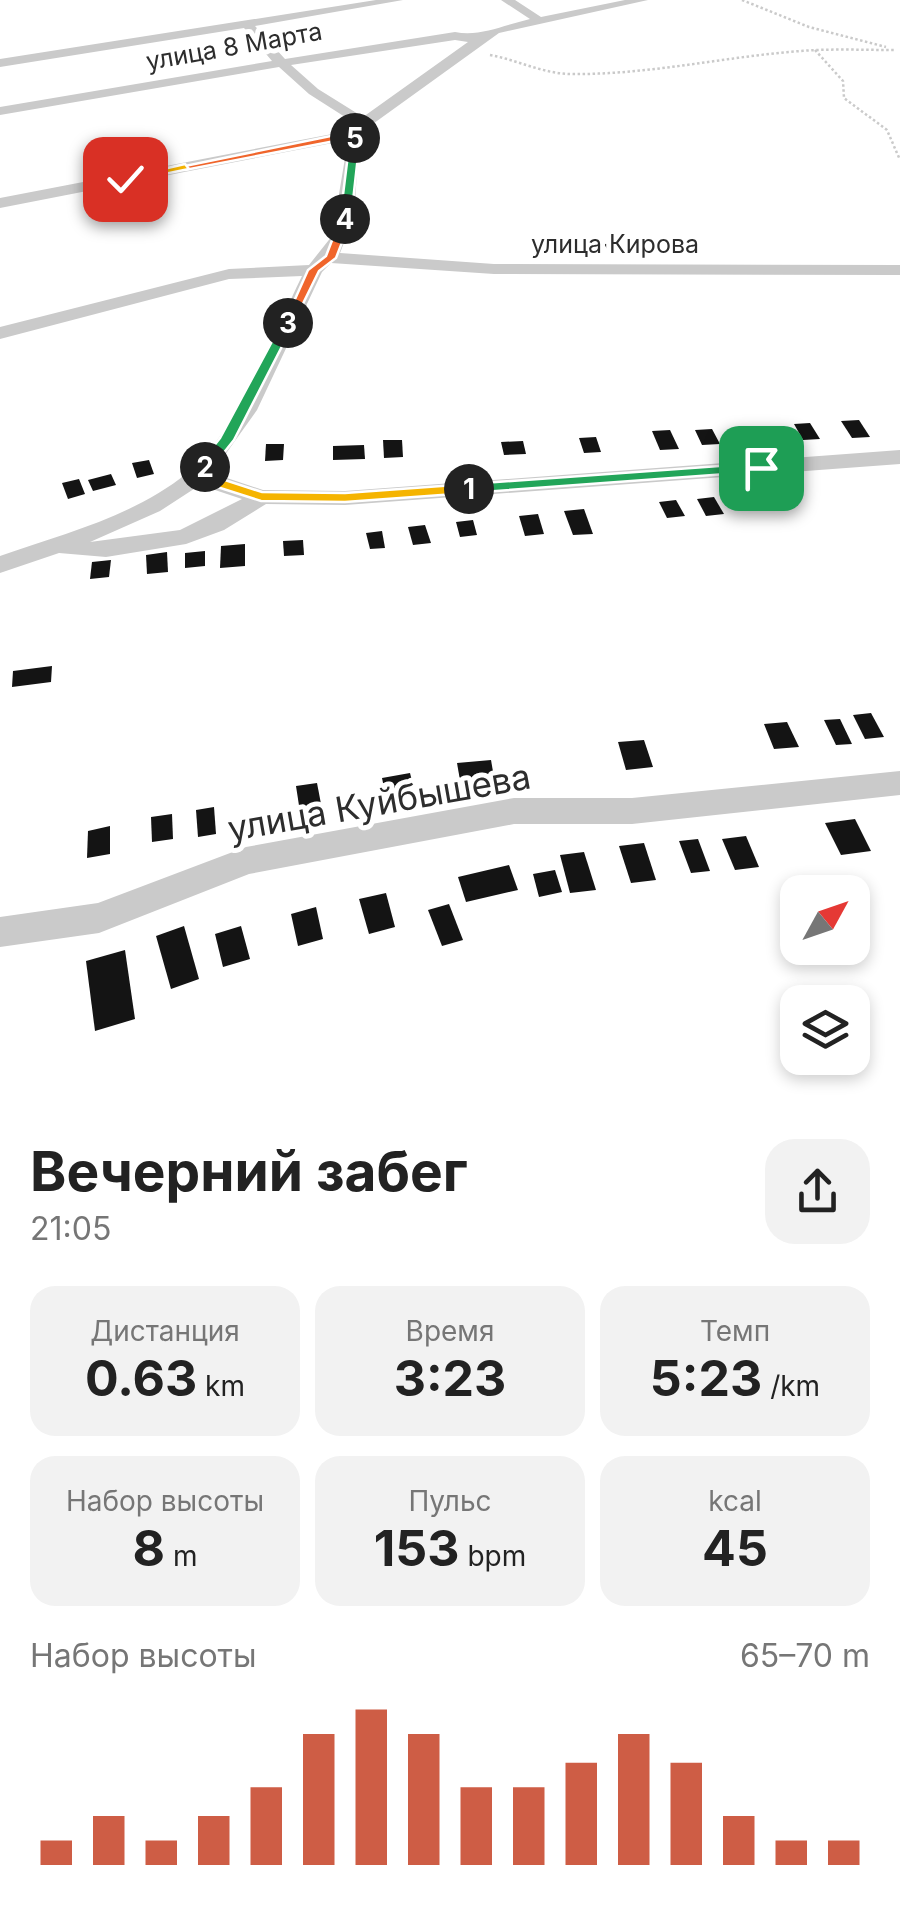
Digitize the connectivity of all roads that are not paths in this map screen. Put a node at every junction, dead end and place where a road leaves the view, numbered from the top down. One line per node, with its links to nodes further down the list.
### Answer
1 (397, 0): 5 (street)
2 (507, 0): 4 (street)
3 (642, 0): 4 (street, улица 8 Марта)
4 (537, 19): 6 (street, улица 8 Марта)
5 (248, 24): 7 (street); 8 (street)
6 (471, 46): 8 (street, улица 8 Марта); 13 (street, улица 8 Марта)
7 (0, 63)
8 (279, 63): 9 (street, улица 8 Марта); 13 (street)
9 (176, 81): 10 (street); 11 (street, улица 8 Марта)
10 (97, 91): 11 (street); 12 (street)
11 (50, 103): 12 (street, улица 8 Марта)
12 (0, 108)
13 (360, 128): 14 (street); 15 (street)
14 (3, 199)
15 (322, 264): 16 (street, улица Кирова); 17 (street, улица Кирова); 19 (street)
16 (900, 270)
17 (0, 332)
18 (900, 458): 20 (street)
19 (197, 476): 20 (street); 21 (street)
20 (261, 496): 21 (street)
21 (57, 544): 22 (street)
22 (0, 565)
23 (900, 783): 24 (street, улица Куйбышева)
24 (0, 932)

